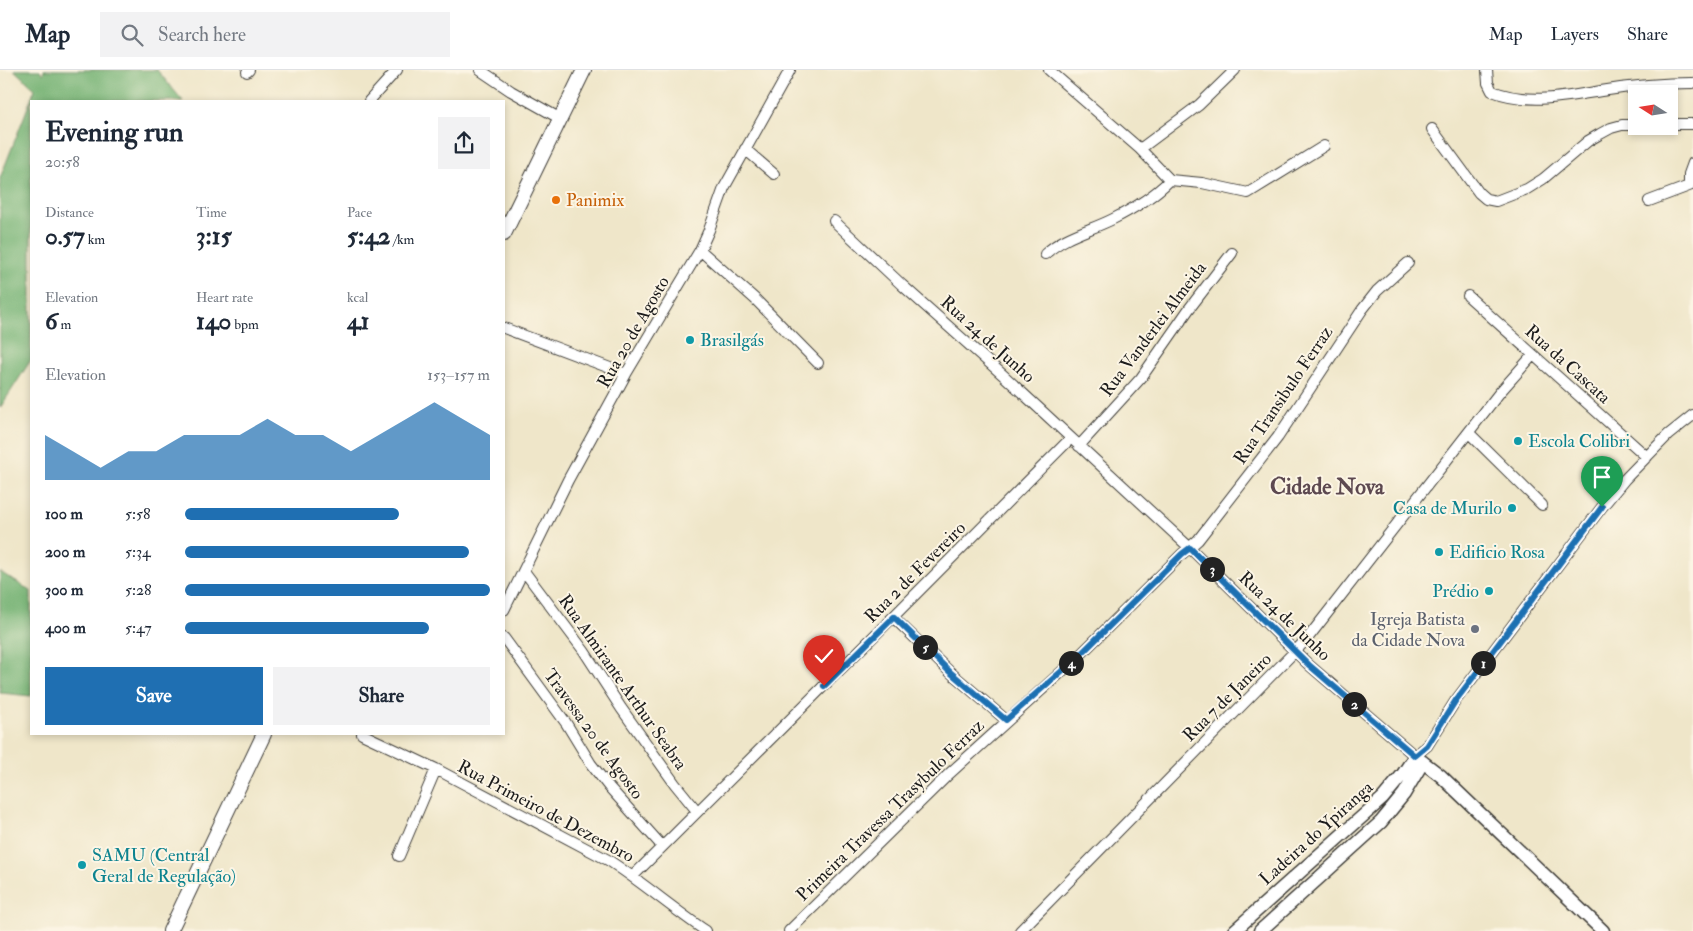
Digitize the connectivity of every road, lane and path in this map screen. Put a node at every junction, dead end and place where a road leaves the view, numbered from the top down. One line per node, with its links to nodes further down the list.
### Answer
1 (397, 70): 9 (street)
2 (480, 70): 10 (street)
3 (584, 70): 10 (main road)
4 (790, 70): 16 (street, Rua 20 de Agosto)
5 (1049, 70): 17 (street)
6 (1235, 70): 17 (street)
7 (1487, 70): 8 (street)
8 (1693, 83)
9 (371, 100)
10 (560, 118): 23 (main road)
11 (1678, 124): 12 (street)
12 (1693, 124)
13 (1628, 125): 14 (street)
14 (1432, 129)
15 (1324, 146): 20 (street)
16 (745, 149): 19 (street); 24 (street, Rua 20 de Agosto)
17 (1140, 149): 20 (street)
18 (1693, 163): 21 (street)
19 (774, 174)
20 (1170, 180): 26 (street)
21 (1649, 201)
22 (834, 221): 35 (street, Rua 24 de Junho)
23 (505, 232)
24 (700, 250): 31 (street); 32 (street, Rua 20 de Agosto)
25 (1232, 253): 36 (street, Rua Vanderlei Almeida)
26 (1045, 254)
27 (1408, 263): 39 (street, Rua Transibulo Ferraz)
28 (1468, 296): 30 (street, Rua da Cascata)
29 (505, 328): 32 (street)
30 (1533, 355): 34 (street, Rua 7 de Janeiro); 37 (street, Rua da Cascata)
31 (818, 363)
32 (626, 374): 40 (street, Rua 20 de Agosto)
33 (1691, 418): 37 (street)
34 (1469, 433): 38 (street); 44 (street, Rua 7 de Janeiro)
35 (1071, 438): 36 (street, Rua 24 de Junho); 42 (street, Rua 2 de Fevereiro)
36 (1079, 446): 39 (street, Rua 24 de Junho)
37 (1647, 457): 48 (street)
38 (1542, 505)
39 (1190, 548): 44 (street, Rua 24 de Junho); 45 (street, Primeira Travessa Trasybulo Ferraz)
40 (524, 571): 41 (street, Rua 20 de Agosto); 52 (street, Rua Almirante Arthur Seabra)
41 (505, 608)
42 (894, 617): 45 (street); 52 (street, Rua 2 de Fevereiro)
43 (505, 639): 53 (street, Travessa 20 de Agosto)
44 (1296, 652): 48 (street, Rua 24 de Junho); 59 (street, Rua 7 de Janeiro)
45 (1006, 720): 58 (street, Primeira Travessa Trasybulo Ferraz)
46 (264, 735): 56 (main road)
47 (364, 735): 49 (street, Rua Primeiro de Dezembro)
48 (1419, 759): 50 (street, Ladeira do Ypiranga); 51 (street, Ladeira do Ypiranga); 62 (street, Rua 24 de Junho)
49 (436, 769): 54 (street); 55 (street, Rua Primeiro de Dezembro)
50 (1383, 798): 51 (street); 60 (street, Ladeira do Ypiranga)
51 (1393, 809): 61 (street, Ladeira do Ypiranga)
52 (697, 811): 53 (street, Rua 2 de Fevereiro)
53 (662, 846): 55 (street, Rua 2 de Fevereiro)
54 (400, 856)
55 (633, 876): 57 (street, Rua Primeiro de Dezembro)
56 (170, 931)
57 (706, 931)
58 (789, 931)
59 (1020, 931)
60 (1234, 931)
61 (1260, 931)
62 (1603, 931)

